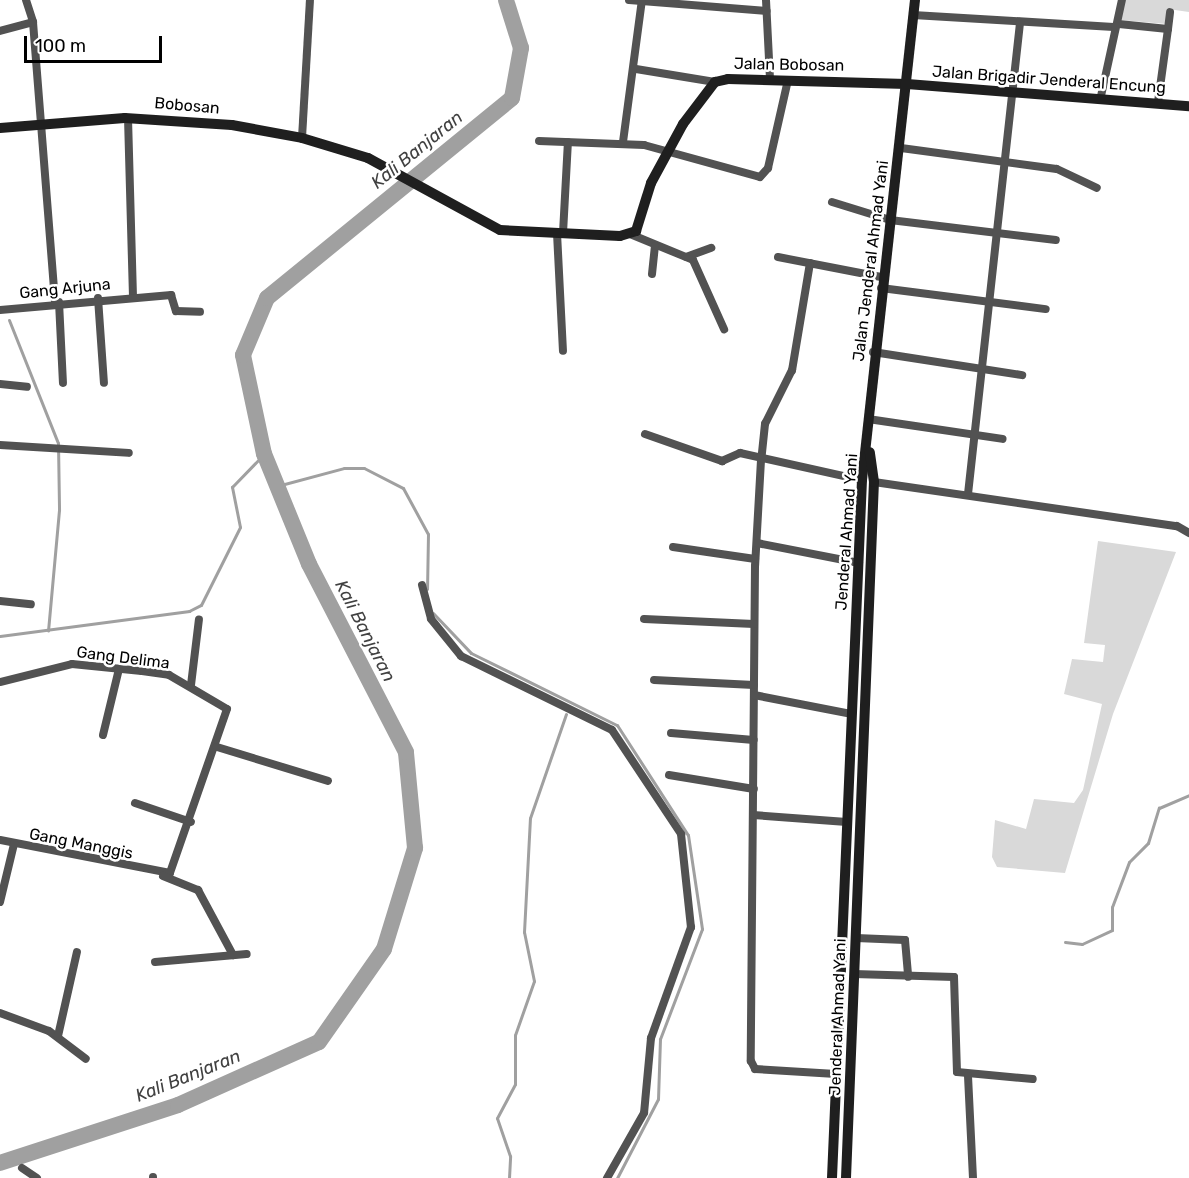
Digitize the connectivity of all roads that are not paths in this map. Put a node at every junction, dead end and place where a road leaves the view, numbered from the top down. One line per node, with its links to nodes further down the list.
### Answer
1 (26, 0): 11 (street)
2 (310, 0): 28 (street)
3 (629, 0): 7 (street)
4 (766, 0): 8 (street)
5 (915, 0): 10 (main road, Jalan Jenderal Ahmad Yani)
6 (1122, 0): 13 (street)
7 (642, 1): 8 (street); 16 (street)
8 (767, 11): 17 (street)
9 (1170, 12): 14 (street)
10 (913, 15): 12 (street); 20 (main road, Jalan Jenderal Ahmad Yani)
11 (33, 22): 15 (street); 26 (street)
12 (1020, 22): 13 (street); 21 (street)
13 (1117, 26): 14 (street); 22 (street)
14 (1168, 29): 23 (street)
15 (0, 31)
16 (636, 69): 19 (street); 31 (street)
17 (771, 80): 18 (main road, Jalan Bobosan); 19 (main road, Jalan Bobosan)
18 (788, 80): 20 (main road, Jalan Bobosan); 33 (street)
19 (716, 82): 33 (main road, Jalan Bobosan)
20 (907, 84): 21 (main road, Jalan Brigadir Jenderal Encung); 32 (main road, Jalan Jenderal Ahmad Yani)
21 (1016, 91): 22 (main road, Jalan Brigadir Jenderal Encung); 34 (street)
22 (1101, 96): 23 (main road, Jalan Brigadir Jenderal Encung)
23 (1158, 102): 24 (main road, Jalan Brigadir Jenderal Encung)
24 (1189, 106)
25 (128, 118): 26 (main road, Bobosan); 28 (main road, Bobosan); 49 (street)
26 (40, 123): 27 (main road, Bobosan); 51 (street)
27 (0, 128)
28 (302, 138): 38 (main road, Bobosan)
29 (539, 141): 30 (street)
30 (568, 142): 31 (street); 38 (street)
31 (623, 142): 33 (street)
32 (901, 148): 34 (street); 37 (main road, Jalan Jenderal Ahmad Yani)
33 (667, 153): 39 (main road, Jalan Bobosan)
34 (1007, 159): 35 (street); 40 (street)
35 (1097, 188)
36 (832, 202): 37 (street)
37 (890, 220): 40 (street); 48 (main road, Jalan Jenderal Ahmad Yani)
38 (560, 233): 39 (main road); 57 (street)
39 (630, 234): 42 (street)
40 (998, 234): 41 (street); 52 (street)
41 (1056, 240)
42 (655, 246): 44 (street); 47 (street)
43 (711, 248): 44 (street)
44 (686, 257): 56 (street)
45 (778, 257): 46 (street)
46 (810, 263): 48 (street); 72 (street)
47 (652, 274)
48 (880, 283): 52 (street); 58 (main road, Jalan Jenderal Ahmad Yani)
49 (133, 296): 50 (street, Gang Arjuna); 55 (street, Gang Arjuna)
50 (98, 298): 51 (street, Gang Arjuna); 62 (street)
51 (57, 302): 54 (street, Gang Arjuna); 61 (street)
52 (992, 304): 53 (street); 59 (street)
53 (1046, 309)
54 (0, 310)
55 (200, 312)
56 (724, 329)
57 (563, 351)
58 (872, 352): 59 (street); 65 (main road, Jalan Jenderal Ahmad Yani)
59 (984, 370): 60 (street); 66 (street)
60 (1022, 375)
61 (63, 383)
62 (104, 383)
63 (0, 384): 64 (street)
64 (27, 387)
65 (868, 419): 66 (street); 69 (main road, Jalan Jenderal Ahmad Yani)
66 (975, 433): 68 (street); 75 (street)
67 (645, 434): 72 (street)
68 (1003, 439)
69 (868, 443): 73 (main road, Jenderal Ahmad Yani); 74 (main road, Jenderal Ahmad Yani)
70 (0, 445): 71 (street)
71 (129, 453)
72 (761, 460): 73 (street); 77 (street)
73 (862, 480): 80 (main road, Jenderal Ahmad Yani)
74 (874, 482): 75 (street); 110 (main road, Jenderal Ahmad Yani)
75 (968, 494): 76 (street)
76 (1189, 533)
77 (757, 543): 79 (street); 80 (street)
78 (673, 547): 79 (street)
79 (756, 559): 86 (street)
80 (859, 563): 93 (main road, Jenderal Ahmad Yani)
81 (422, 585): 128 (street)
82 (0, 601): 83 (street)
83 (31, 603)
84 (199, 619): 90 (street)
85 (644, 619): 86 (street)
86 (754, 624): 91 (street)
87 (119, 669): 89 (street, Gang Delima); 90 (street, Gang Delima); 95 (street)
88 (654, 680): 91 (street)
89 (0, 682)
90 (191, 685): 97 (street, Gang Delima)
91 (754, 685): 92 (street)
92 (754, 695): 93 (street); 96 (street)
93 (852, 714): 104 (main road, Jenderal Ahmad Yani)
94 (671, 733): 96 (street)
95 (103, 735)
96 (754, 740): 100 (street)
97 (217, 747): 99 (street); 103 (street, Gang Delima)
98 (669, 776): 100 (street)
99 (328, 781)
100 (754, 789): 102 (street)
101 (135, 803): 103 (street)
102 (753, 815): 104 (street); 123 (street)
103 (191, 822): 107 (street, Gang Delima)
104 (847, 822): 109 (main road, Jenderal Ahmad Yani)
105 (0, 840): 106 (street, Gang Manggis)
106 (14, 844): 107 (street, Gang Manggis); 108 (street)
107 (159, 874): 114 (street, Gang Manggis)
108 (0, 902)
109 (843, 918): 110 (main road); 120 (main road, Jenderal Ahmad Yani)
110 (857, 919): 111 (main road, Jenderal Ahmad Yani)
111 (856, 938): 116 (main road, Jenderal Ahmad Yani); 117 (street)
112 (77, 952): 119 (street)
113 (247, 954): 114 (street)
114 (233, 955): 115 (street)
115 (155, 962)
116 (854, 974): 117 (street); 121 (main road, Jenderal Ahmad Yani)
117 (908, 977): 124 (street)
118 (0, 1013): 119 (street)
119 (58, 1036): 122 (street)
120 (837, 1047): 121 (main road); 123 (main road, Jenderal Ahmad Yani)
121 (851, 1048): 130 (main road, Jenderal Ahmad Yani)
122 (86, 1059)
123 (836, 1074): 129 (main road, Jenderal Ahmad Yani)
124 (968, 1076): 125 (street); 131 (street)
125 (1033, 1079)
126 (22, 1168): 127 (street)
127 (37, 1178)
128 (608, 1178)
129 (831, 1178)
130 (846, 1178)
131 (973, 1178)

